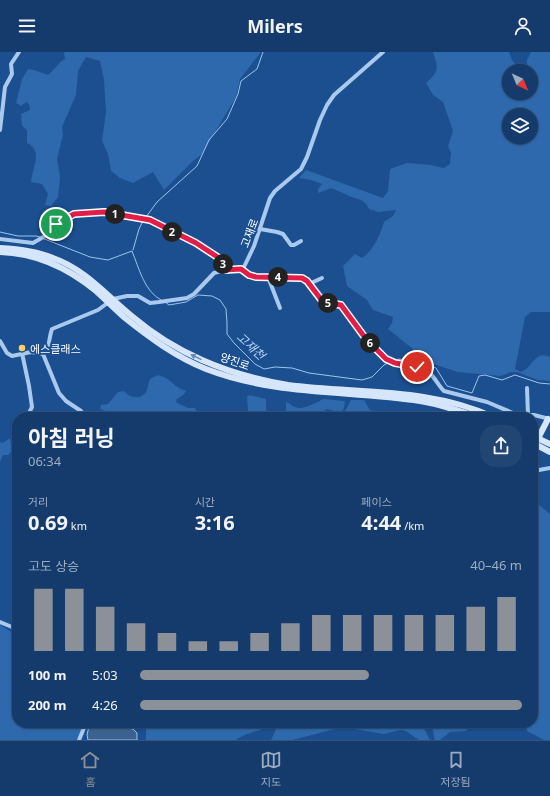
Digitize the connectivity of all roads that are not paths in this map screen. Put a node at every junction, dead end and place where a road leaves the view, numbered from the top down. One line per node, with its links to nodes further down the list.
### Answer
1 (19, 52): 3 (street)
2 (383, 52): 4 (street, 고재로)
3 (0, 130)
4 (260, 230): 6 (street); 9 (street, 고재로)
5 (0, 239): 10 (street)
6 (301, 241)
7 (0, 248): 14 (main road, 양진로)
8 (0, 252): 14 (main road, 양진로)
9 (241, 269): 10 (street); 11 (street)
10 (225, 270): 14 (street)
11 (268, 277): 13 (street); 15 (street)
12 (322, 278): 13 (street)
13 (309, 284): 24 (street)
14 (110, 301): 18 (street); 22 (main road, 양진로); 23 (main road, 양진로, one-way to 14)
15 (280, 308)
16 (0, 341): 17 (street)
17 (22, 353): 18 (street); 20 (street)
18 (43, 354): 21 (street)
19 (527, 388): 25 (street)
20 (30, 412)
21 (82, 412)
22 (464, 412)
23 (478, 412)
24 (510, 412)
25 (528, 412)
26 (538, 416): 27 (street)
27 (549, 419): 28 (main road)
28 (538, 433)
29 (538, 438): 30 (main road)
30 (550, 444)
31 (538, 447): 32 (main road)
32 (550, 452)
33 (550, 468): 34 (street)
34 (538, 470)
35 (0, 622): 36 (street)
36 (12, 627)
37 (84, 728): 38 (street)
38 (79, 740)

